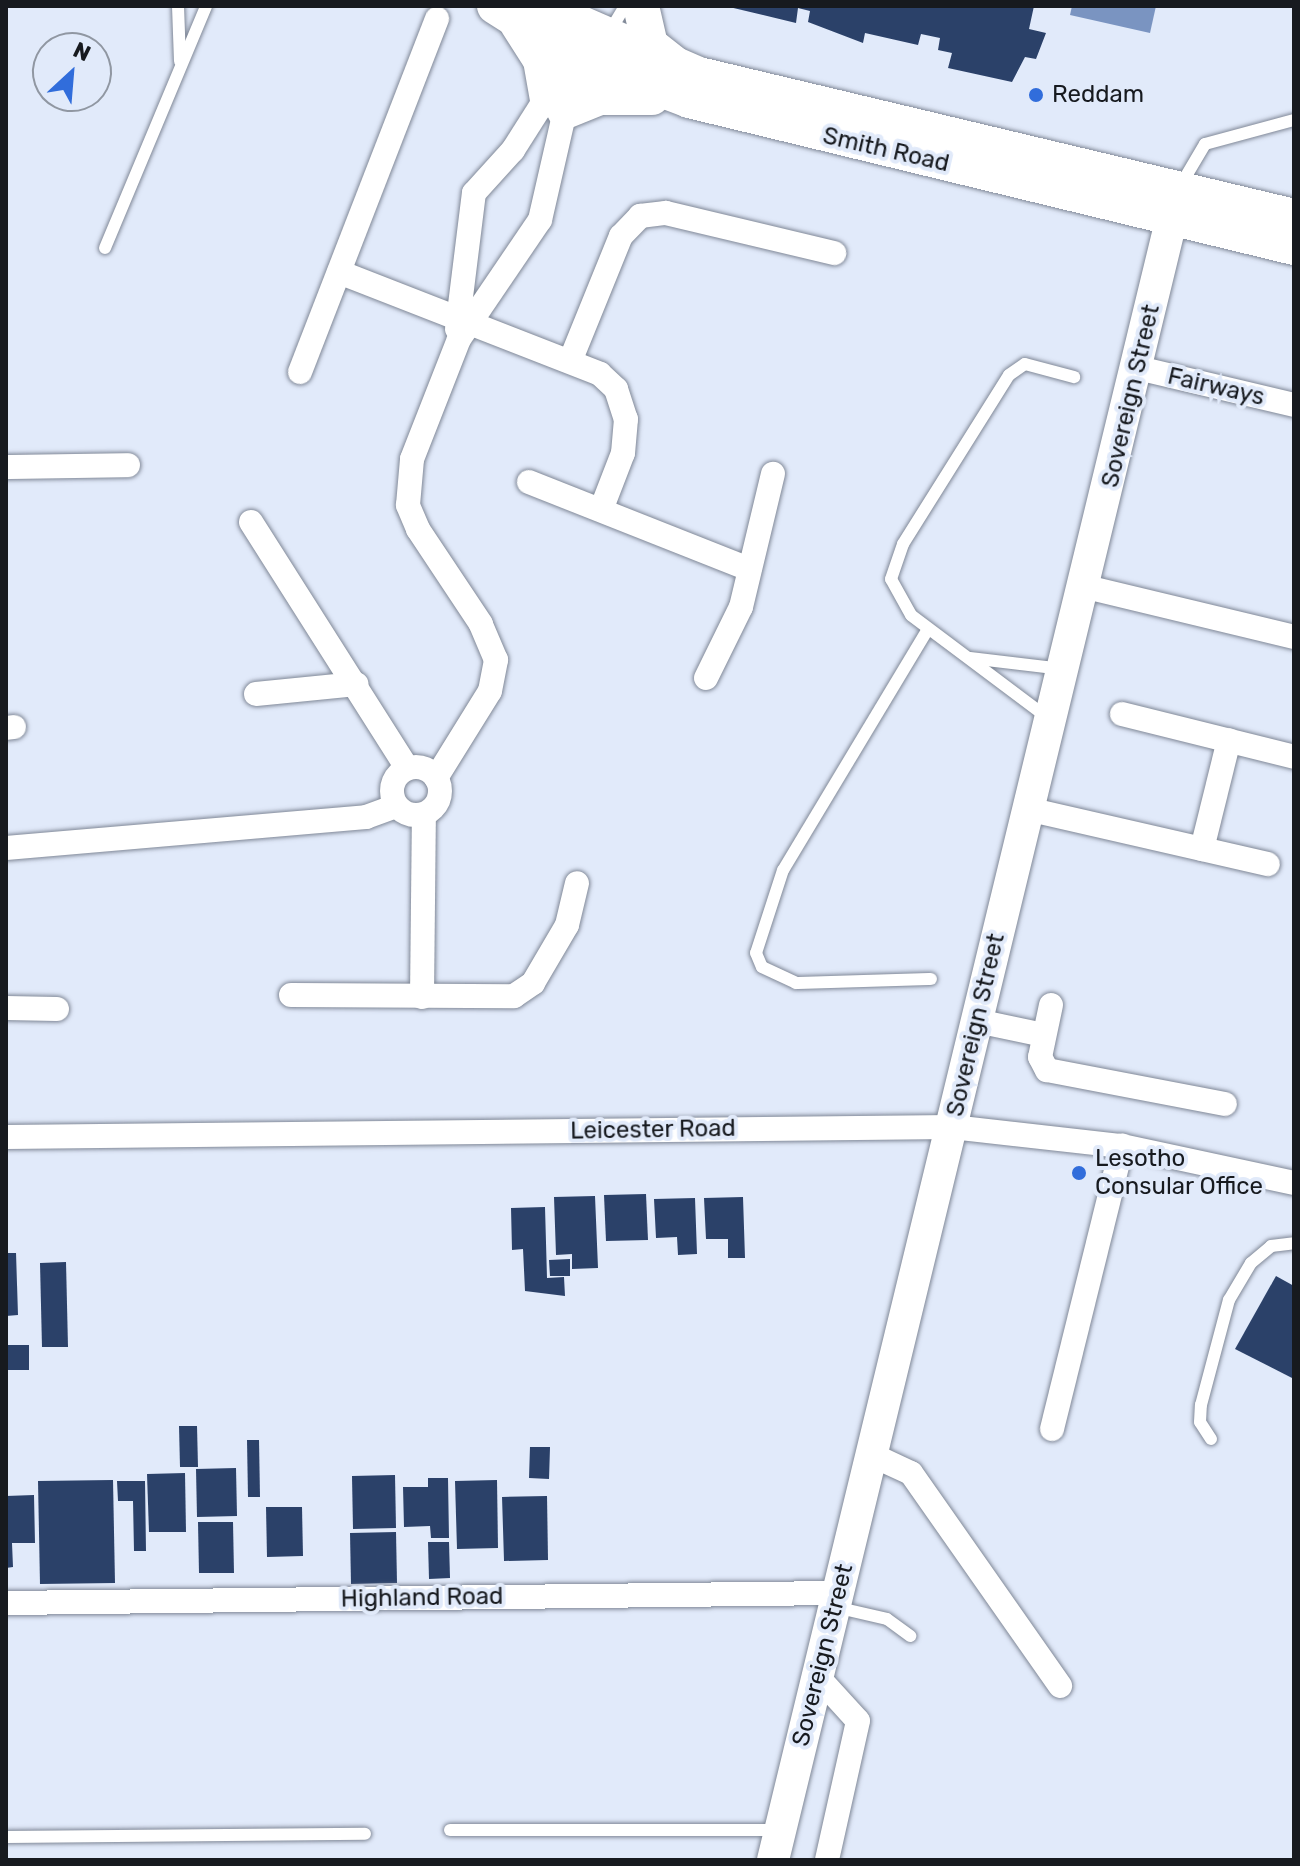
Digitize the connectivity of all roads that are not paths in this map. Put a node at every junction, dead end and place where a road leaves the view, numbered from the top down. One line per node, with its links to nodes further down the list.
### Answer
1 (178, 6): 8 (lane)
2 (206, 6): 8 (lane)
3 (625, 6): 7 (lane)
4 (641, 6): 9 (main road)
5 (518, 12): 7 (main road, Smith Road); 10 (main road)
6 (437, 19): 19 (street)
7 (591, 41): 9 (main road, Smith Road); 10 (street)
8 (180, 61): 17 (lane)
9 (686, 85): 10 (main road); 14 (main road, Smith Road)
10 (556, 105): 12 (street); 13 (street)
11 (1294, 120): 14 (lane)
12 (513, 150): 13 (street); 20 (street)
13 (552, 170): 20 (street)
14 (1176, 204): 15 (main road, Smith Road); 16 (main road, Smith Road); 22 (street, Sovereign Street)
15 (1294, 217)
16 (1294, 247)
17 (105, 248)
18 (834, 253): 21 (street)
19 (339, 272): 20 (street); 23 (street)
20 (463, 326): 21 (street); 46 (street)
21 (571, 359): 30 (street)
22 (1138, 368): 25 (street, Fairways); 33 (street, Sovereign Street)
23 (300, 372)
24 (1074, 377): 34 (lane)
25 (1294, 405)
26 (128, 465): 27 (street)
27 (6, 467)
28 (773, 474): 32 (street)
29 (529, 482): 30 (street)
30 (601, 510): 32 (street)
31 (251, 522): 39 (street)
32 (749, 569): 38 (street)
33 (1086, 587): 35 (street); 37 (street, Sovereign Street)
34 (928, 629): 36 (lane); 54 (lane)
35 (1294, 637)
36 (970, 658): 37 (lane); 42 (lane)
37 (1062, 669): 42 (street, Sovereign Street)
38 (706, 678)
39 (357, 684): 40 (street); 45 (street)
40 (256, 694)
41 (1122, 714): 43 (street)
42 (1048, 718): 48 (street, Sovereign Street)
43 (1229, 740): 44 (street); 51 (street)
44 (1294, 757)
45 (407, 768): 46 (street); 47 (street)
46 (436, 778): 49 (street)
47 (396, 806): 49 (street); 50 (street)
48 (1027, 809): 51 (street); 60 (street, Sovereign Street)
49 (424, 814): 56 (street)
50 (6, 848)
51 (1202, 849): 52 (street)
52 (1268, 864)
53 (577, 883): 56 (street)
54 (931, 979)
55 (291, 995): 56 (street)
56 (422, 997)
57 (1051, 1005): 61 (street)
58 (6, 1008): 59 (street)
59 (57, 1009)
60 (977, 1021): 61 (street); 63 (street, Sovereign Street)
61 (1044, 1035): 62 (street)
62 (1225, 1104)
63 (952, 1127): 64 (street, Leicester Road); 65 (street, Leicester Road); 70 (street, Sovereign Street)
64 (6, 1137)
65 (1122, 1146): 66 (street, Leicester Road); 68 (street)
66 (1294, 1183)
67 (1294, 1243): 69 (lane)
68 (1052, 1429)
69 (1211, 1439)
70 (872, 1455): 71 (street, Sovereign Street); 75 (street)
71 (836, 1600): 72 (street, Highland Road); 73 (lane); 74 (street, Sovereign Street)
72 (6, 1603)
73 (910, 1636)
74 (818, 1677): 79 (street, Sovereign Street); 80 (street)
75 (1060, 1686)
76 (450, 1830): 79 (lane)
77 (365, 1834): 78 (lane)
78 (6, 1837)
79 (776, 1845)
80 (827, 1860)

